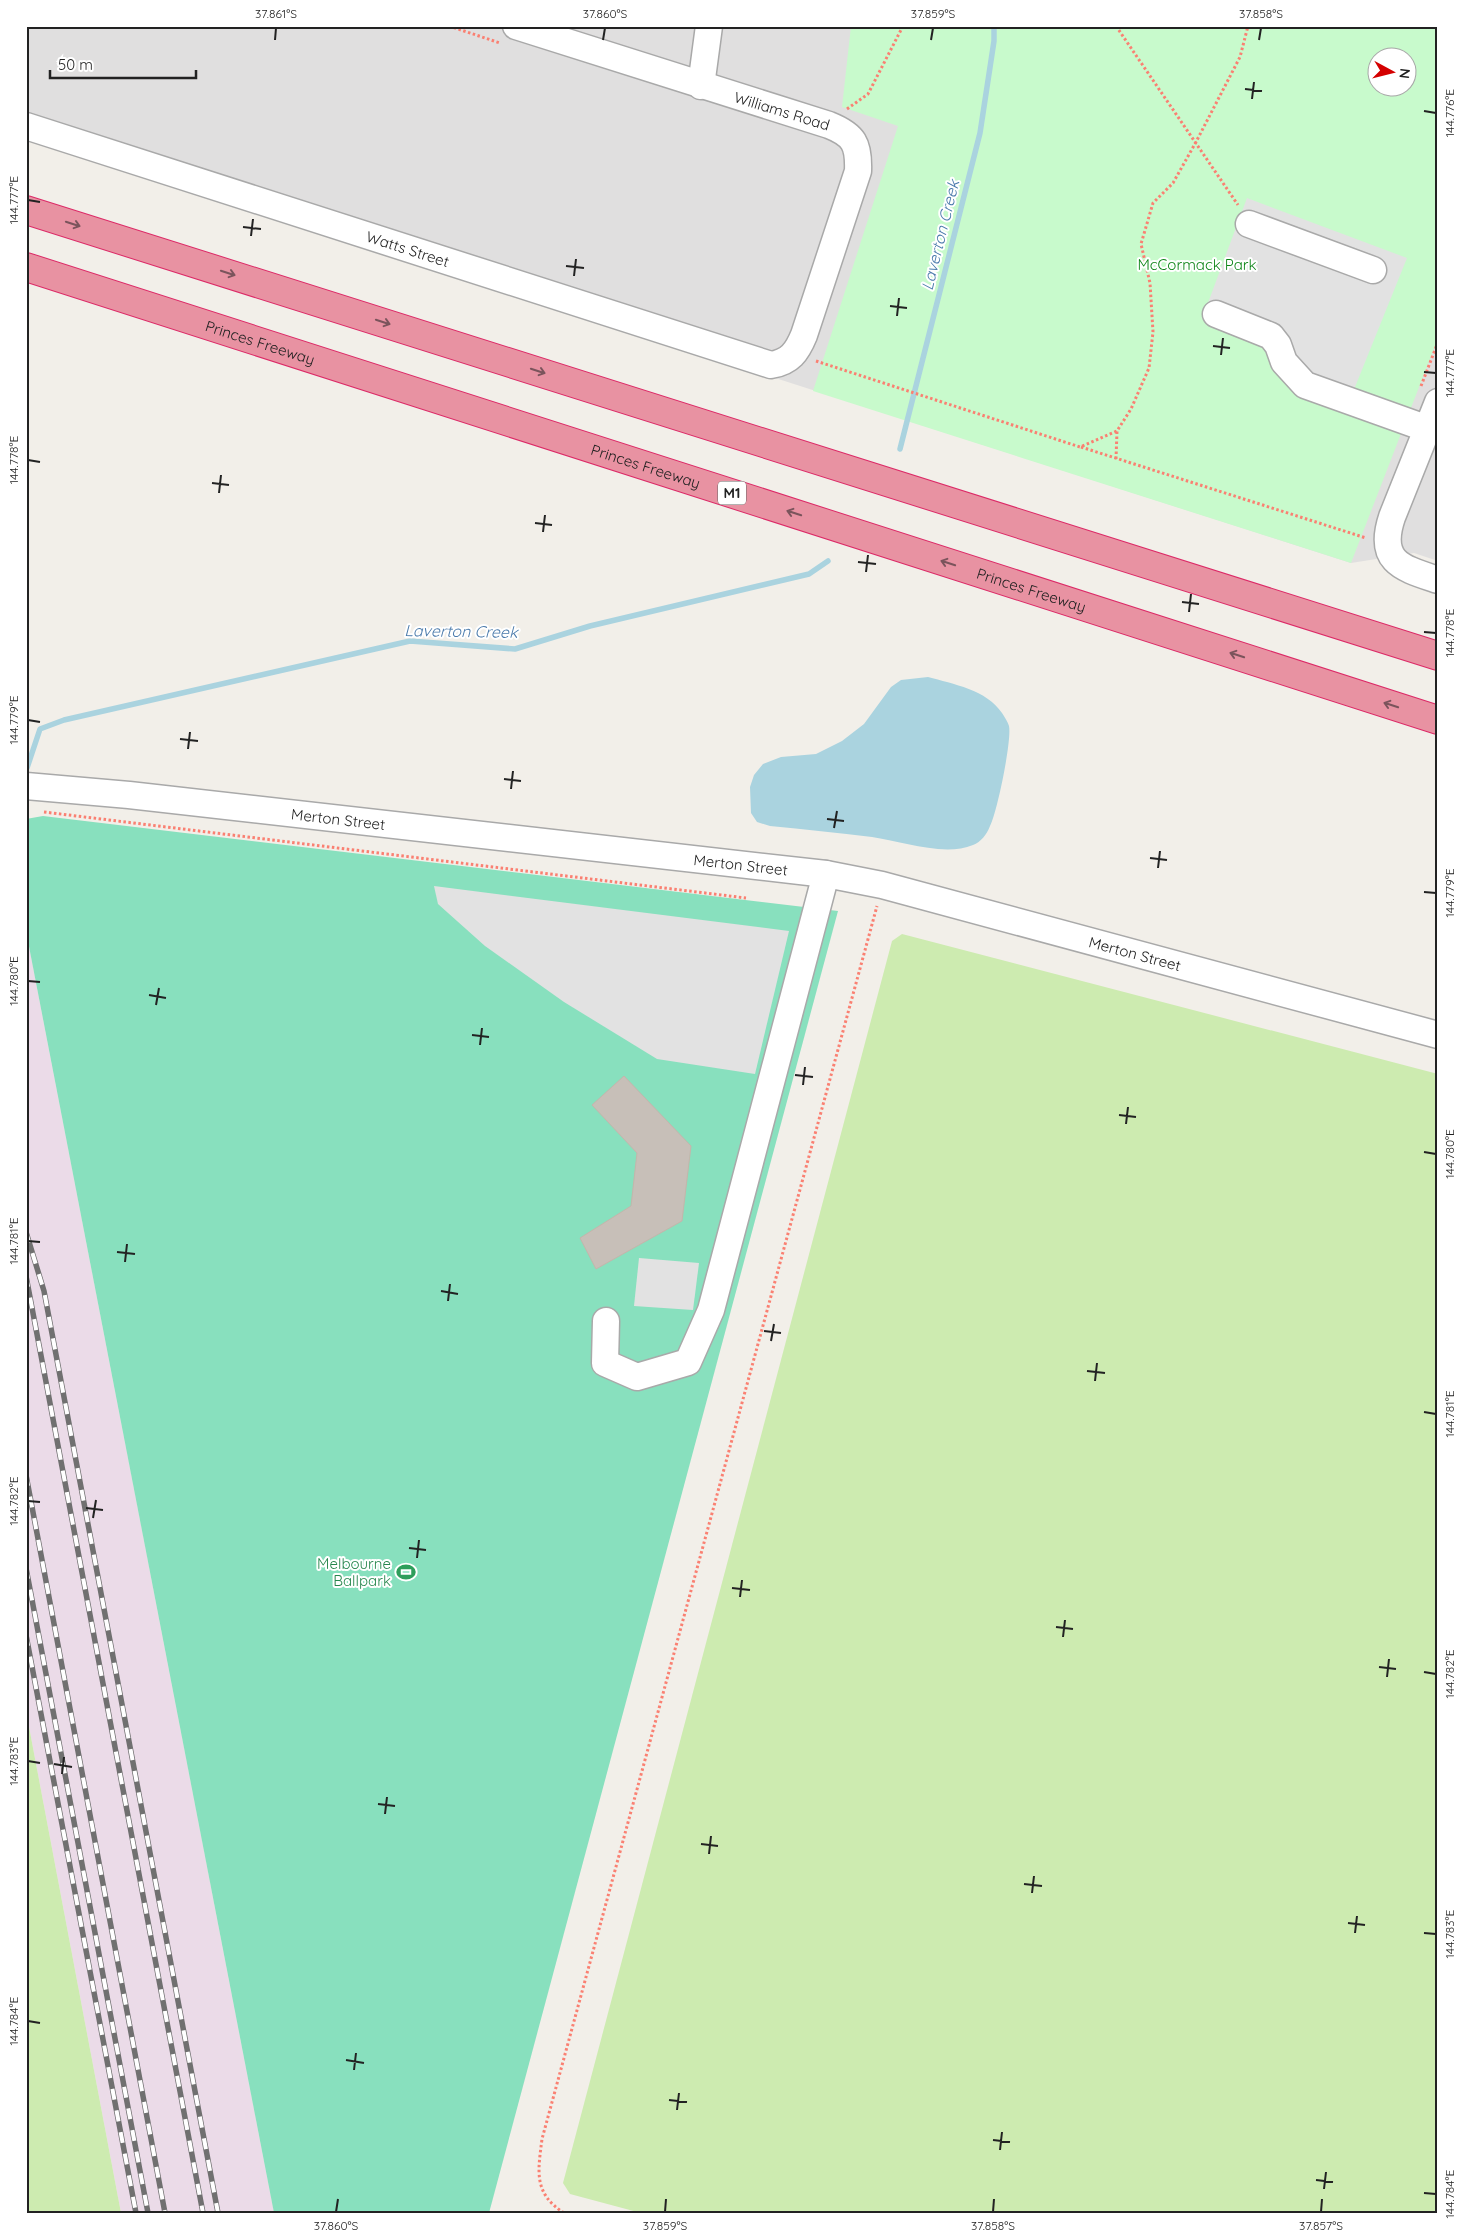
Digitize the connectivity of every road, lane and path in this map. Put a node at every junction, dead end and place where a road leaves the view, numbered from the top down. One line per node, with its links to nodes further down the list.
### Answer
1 (516, 26): 6 (street, Williams Road)
2 (709, 26): 6 (street)
3 (903, 26): 7 (path)
4 (1116, 26): 9 (path)
5 (1248, 26): 9 (path)
6 (701, 86): 15 (street, Williams Road)
7 (839, 110)
8 (26, 126): 15 (street, Watts Street)
9 (1196, 142): 11 (path); 18 (path)
10 (26, 210): 23 (highway, one-way to 23)
11 (1246, 217): 13 (street)
12 (26, 267): 24 (highway, Princes Freeway / M1, one-way to 12)
13 (1373, 270)
14 (1216, 314): 17 (street)
15 (800, 359): 19 (path)
16 (1438, 402): 17 (street)
17 (1428, 429): 21 (street)
18 (1117, 430): 19 (path); 20 (path)
19 (1080, 447): 20 (path)
20 (1116, 459): 21 (path)
21 (1388, 544): 22 (street)
22 (1438, 580)
23 (1438, 656)
24 (1438, 720)
25 (26, 786): 27 (street, Merton Street)
26 (36, 811): 29 (path)
27 (826, 874): 28 (street, Merton Street); 31 (street)
28 (882, 885): 30 (street, Merton Street); 32 (path)
29 (746, 898)
30 (1438, 1036)
31 (606, 1321)
32 (563, 2213)

